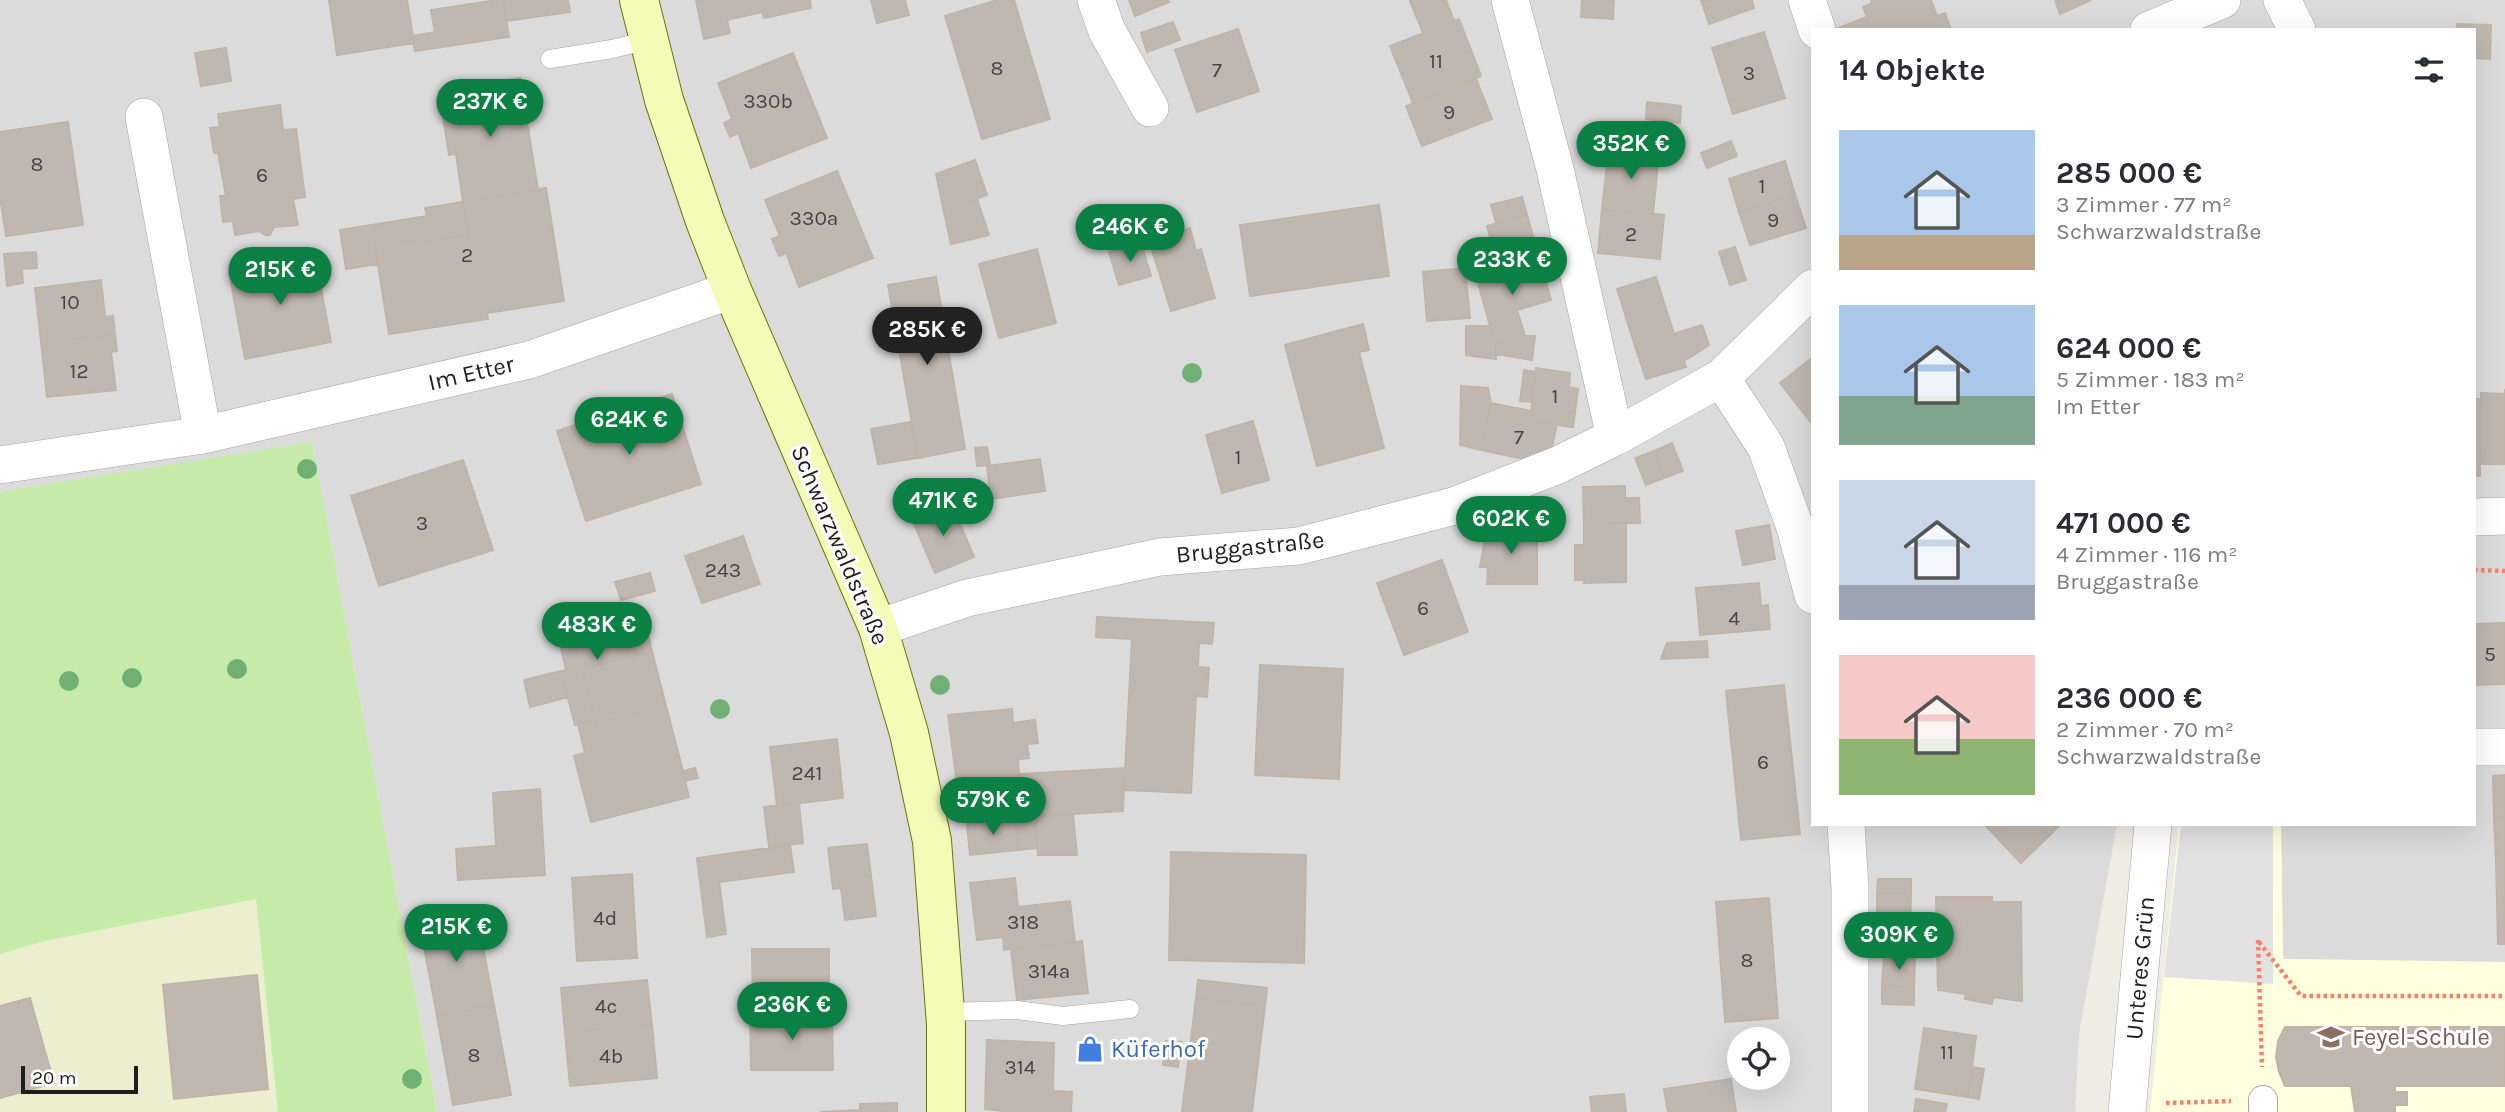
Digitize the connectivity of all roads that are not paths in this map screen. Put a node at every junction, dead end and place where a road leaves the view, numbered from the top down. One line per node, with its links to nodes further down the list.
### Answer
1 (639, 0): 10 (main road, Schwarzwaldstraße)
2 (1096, 0): 12 (street)
3 (1510, 0): 18 (street)
4 (1807, 0): 7 (street)
5 (2222, 0): 8 (street)
6 (2282, 0): 9 (street)
7 (1816, 28)
8 (2154, 28)
9 (2296, 28)
10 (649, 40): 11 (lane); 14 (main road, Schwarzwaldstraße)
11 (550, 59)
12 (1150, 108)
13 (144, 117): 17 (street)
14 (732, 290): 17 (street, Im Etter); 23 (main road, Schwarzwaldstraße)
15 (1811, 290): 16 (street, Bruggastraße)
16 (1721, 378): 18 (street, Bruggastraße); 22 (street)
17 (203, 435): 19 (street, Im Etter)
18 (1615, 438): 23 (street, Bruggastraße)
19 (0, 465)
20 (2505, 516): 21 (street)
21 (2476, 517)
22 (1811, 587)
23 (878, 628): 29 (main road, Schwarzwaldstraße)
24 (2476, 747): 25 (street)
25 (2505, 747)
26 (1846, 826): 32 (street)
27 (2153, 826): 30 (street, Unteres Grün)
28 (1129, 1009): 29 (lane)
29 (945, 1012): 31 (main road, Schwarzwaldstraße)
30 (2127, 1108)
31 (946, 1112)
32 (1850, 1112)

